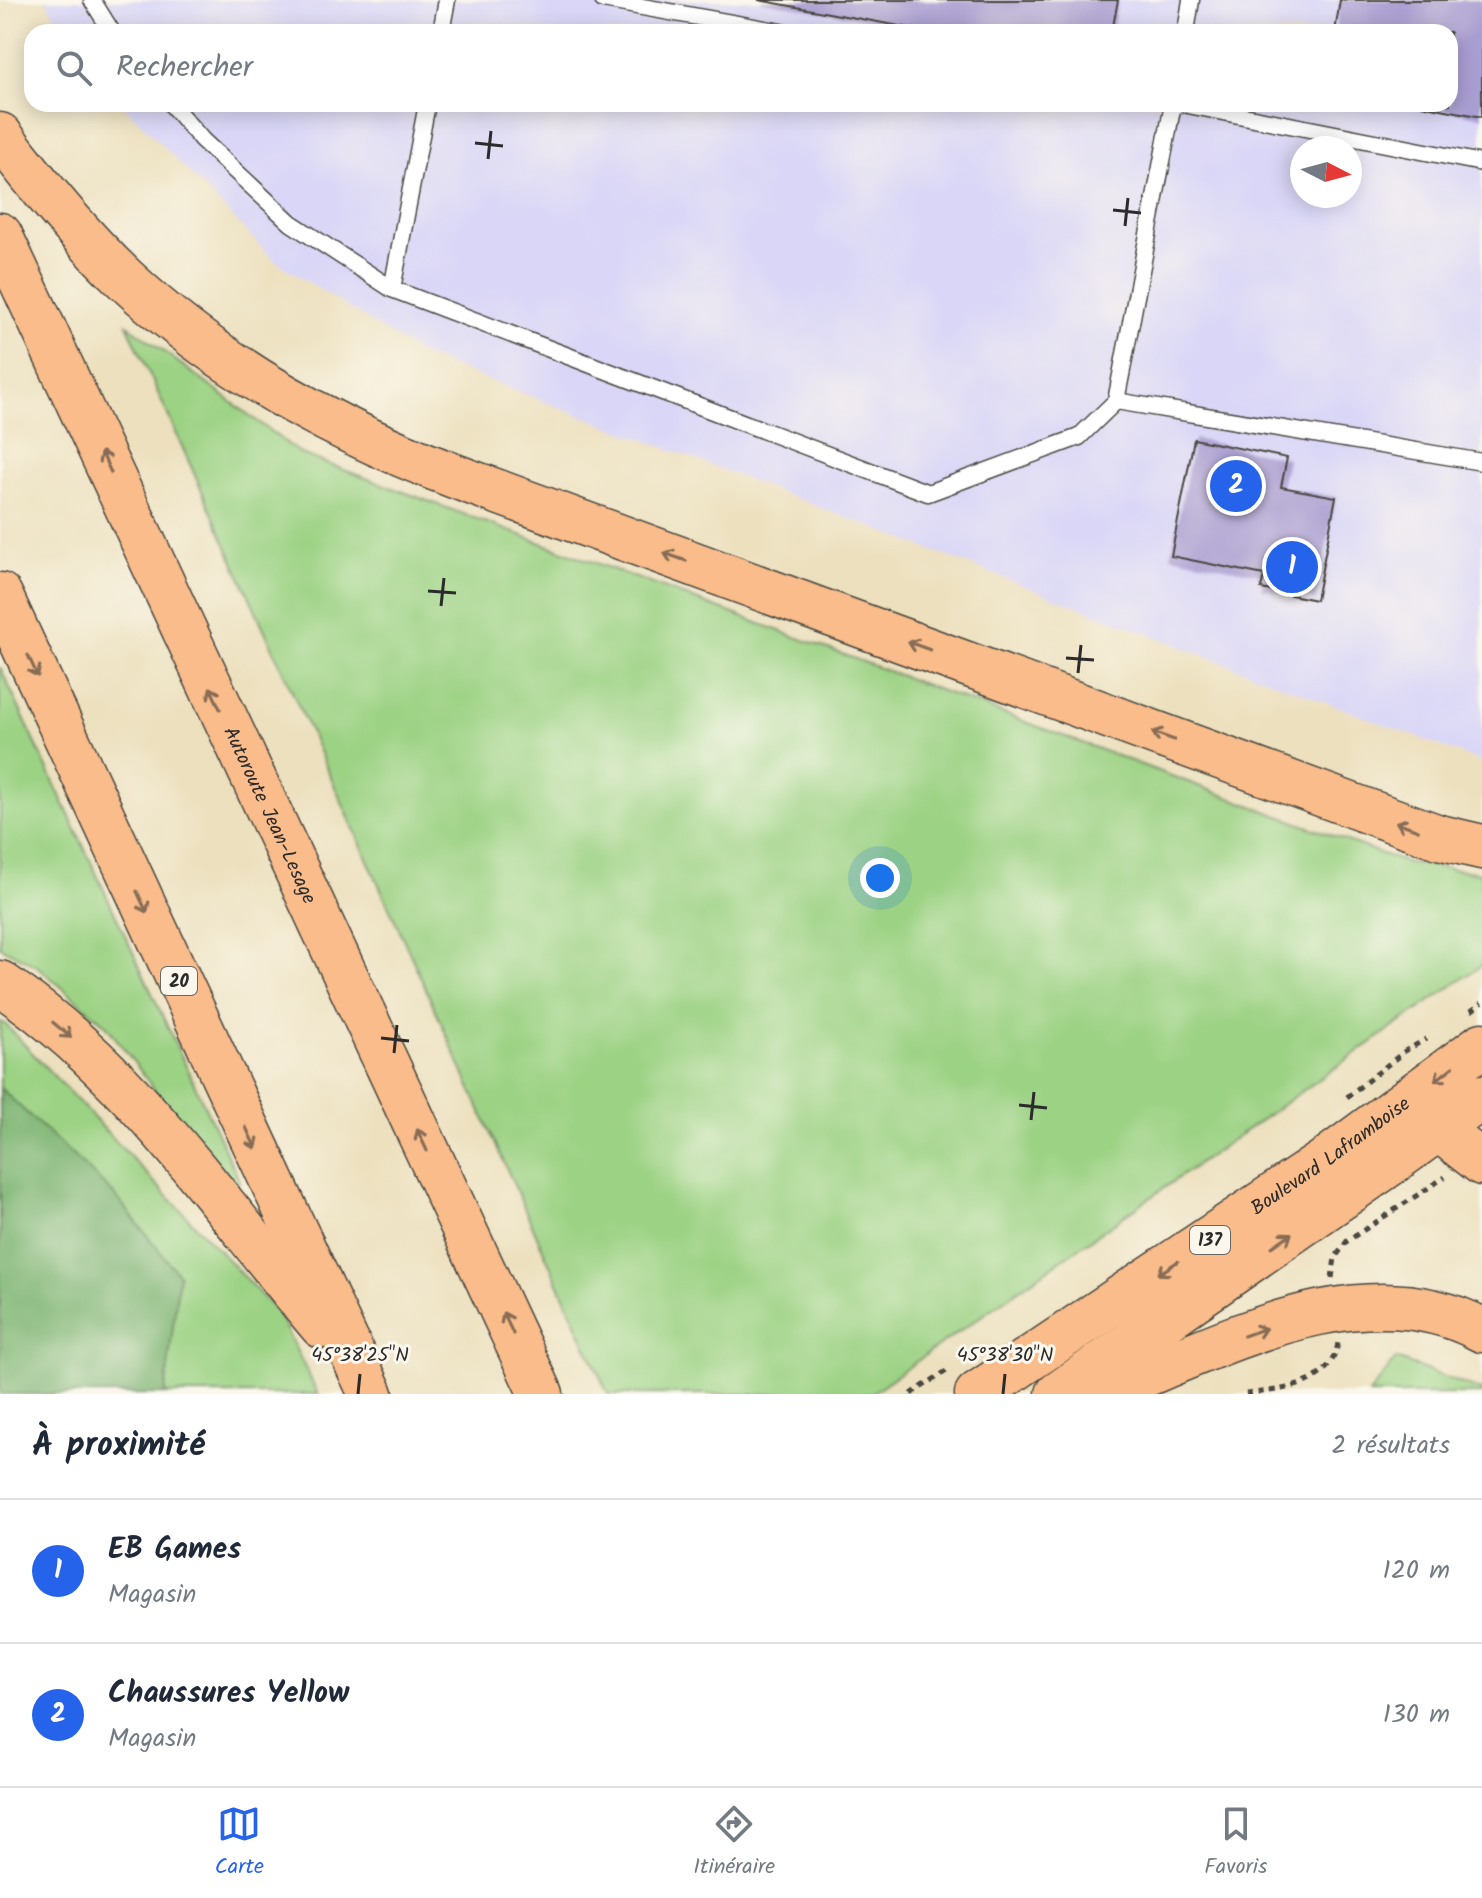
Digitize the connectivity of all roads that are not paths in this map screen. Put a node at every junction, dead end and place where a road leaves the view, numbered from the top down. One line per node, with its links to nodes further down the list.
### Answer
1 (92, 0): 5 (lane)
2 (447, 0): 6 (lane)
3 (603, 0): 7 (lane)
4 (1191, 0): 8 (lane)
5 (107, 24)
6 (442, 24)
7 (737, 24)
8 (1187, 24)
9 (178, 112): 16 (lane)
10 (425, 112): 16 (lane)
11 (1171, 112): 17 (lane)
12 (1224, 112): 14 (lane)
13 (0, 135): 20 (main road, one-way to 13)
14 (1482, 163)
15 (0, 235): 28 (main road, Autoroute Jean-Lesage, one-way to 15)
16 (392, 289): 17 (lane)
17 (1116, 401): 18 (lane)
18 (1482, 462)
19 (0, 595): 27 (main road, 20, one-way to 27)
20 (1482, 847)
21 (0, 983): 27 (main road, one-way to 27)
22 (1482, 1045): 24 (main road, Boulevard Laframboise / 137, one-way to 24)
23 (1482, 1097): 24 (main road, Boulevard Laframboise / 137)
24 (1422, 1116): 25 (main road); 29 (main road, Boulevard Laframboise / 137, one-way to 29); 30 (main road, Boulevard Laframboise / 137, one-way to 24)
25 (1464, 1170)
26 (1482, 1330): 31 (main road, one-way to 26)
27 (364, 1380)
28 (541, 1394)
29 (977, 1394)
30 (1058, 1394)
31 (1099, 1394)

